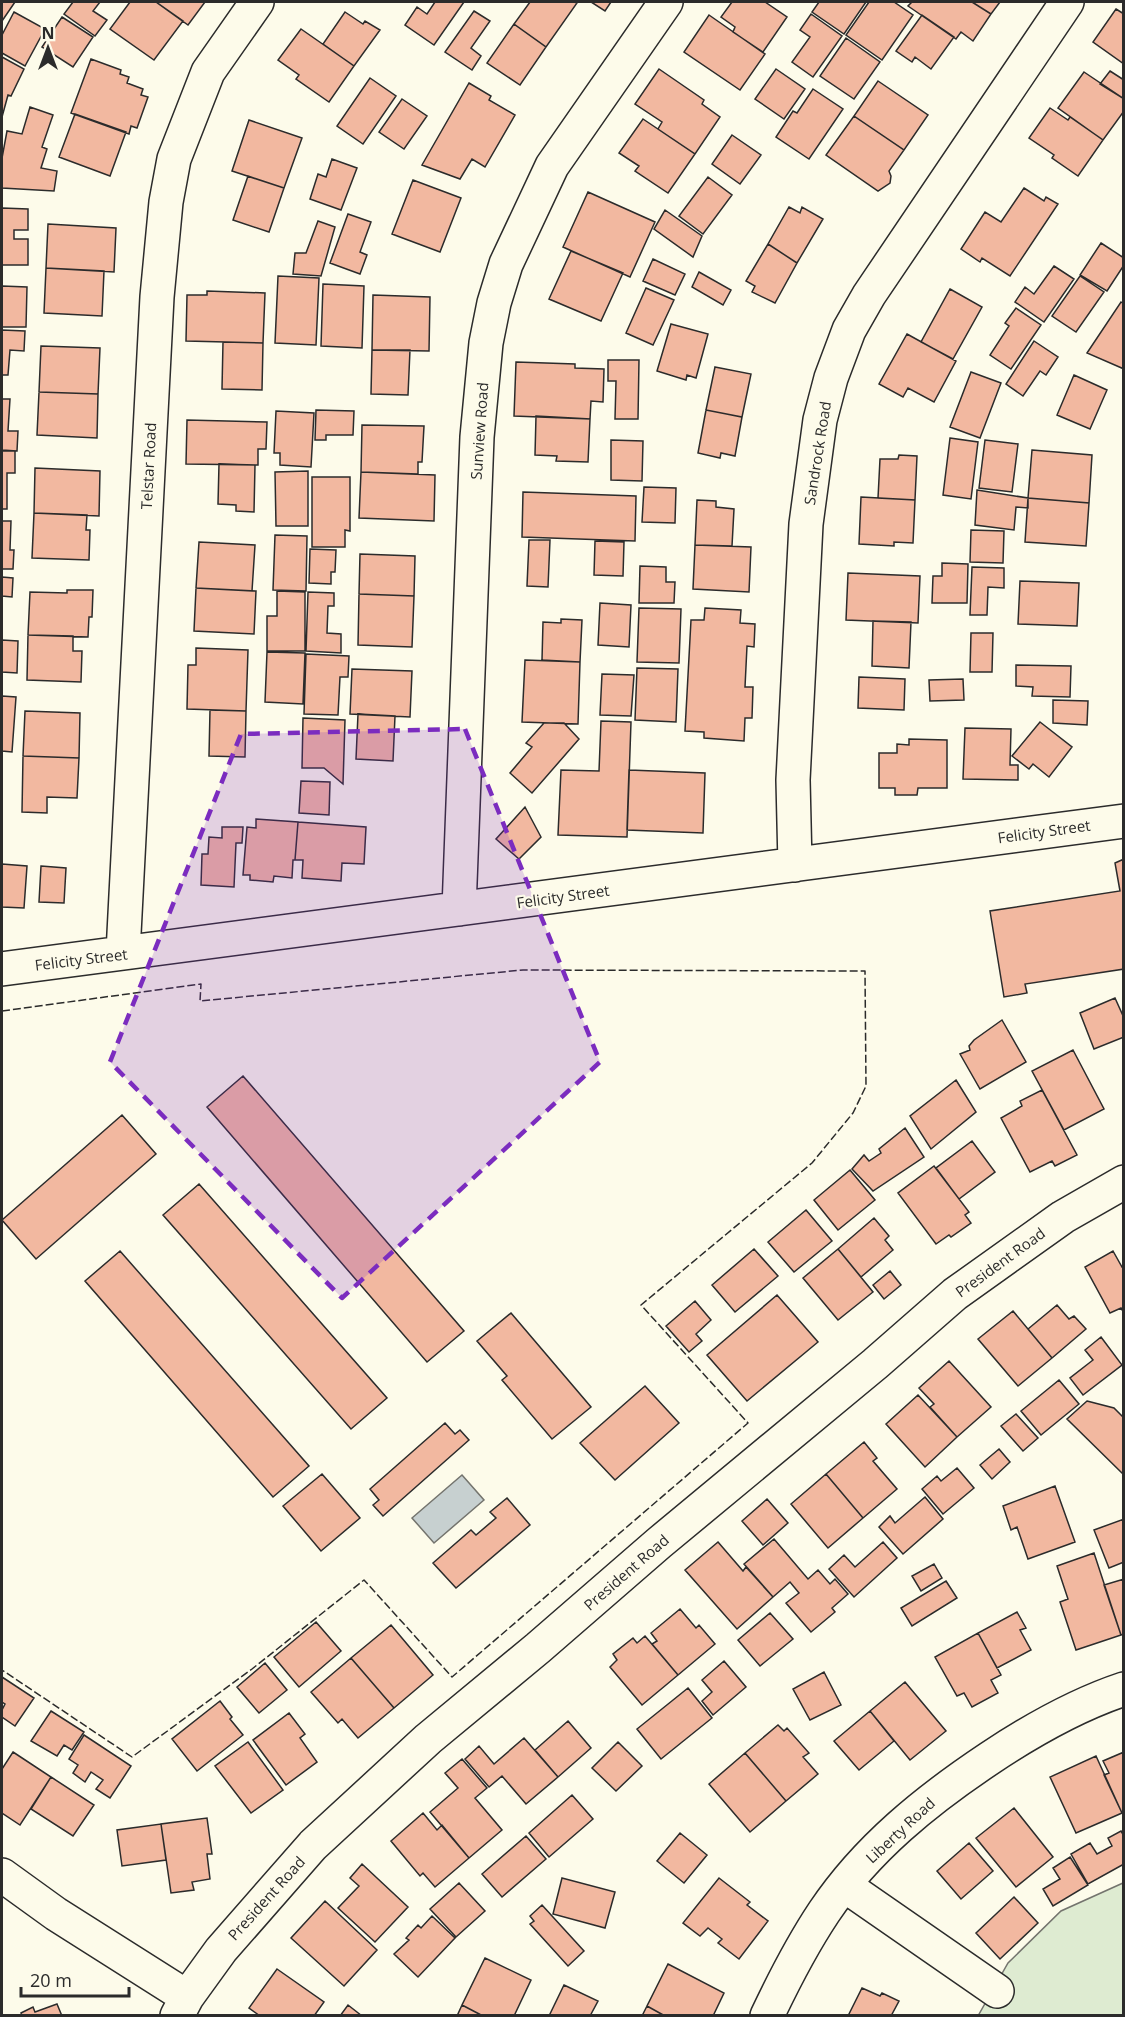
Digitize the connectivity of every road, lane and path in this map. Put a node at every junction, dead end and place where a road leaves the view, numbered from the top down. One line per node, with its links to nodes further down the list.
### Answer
1 (257, 2): 7 (street, Telstar Road)
2 (666, 2): 6 (street, Sunview Road)
3 (1067, 2): 5 (street, Sandrock Road)
4 (1124, 820): 5 (street, Felicity Street)
5 (795, 865): 6 (street, Felicity Street)
6 (459, 909): 7 (street, Felicity Street)
7 (123, 953): 8 (street, Felicity Street)
8 (2, 969)
9 (1124, 1182): 14 (street, President Road)
10 (1124, 1689): 12 (street, Liberty Road)
11 (2, 1875): 14 (street)
12 (844, 1886): 13 (street); 15 (street, Liberty Road)
13 (997, 1991)
14 (182, 2006)
15 (767, 2016)

